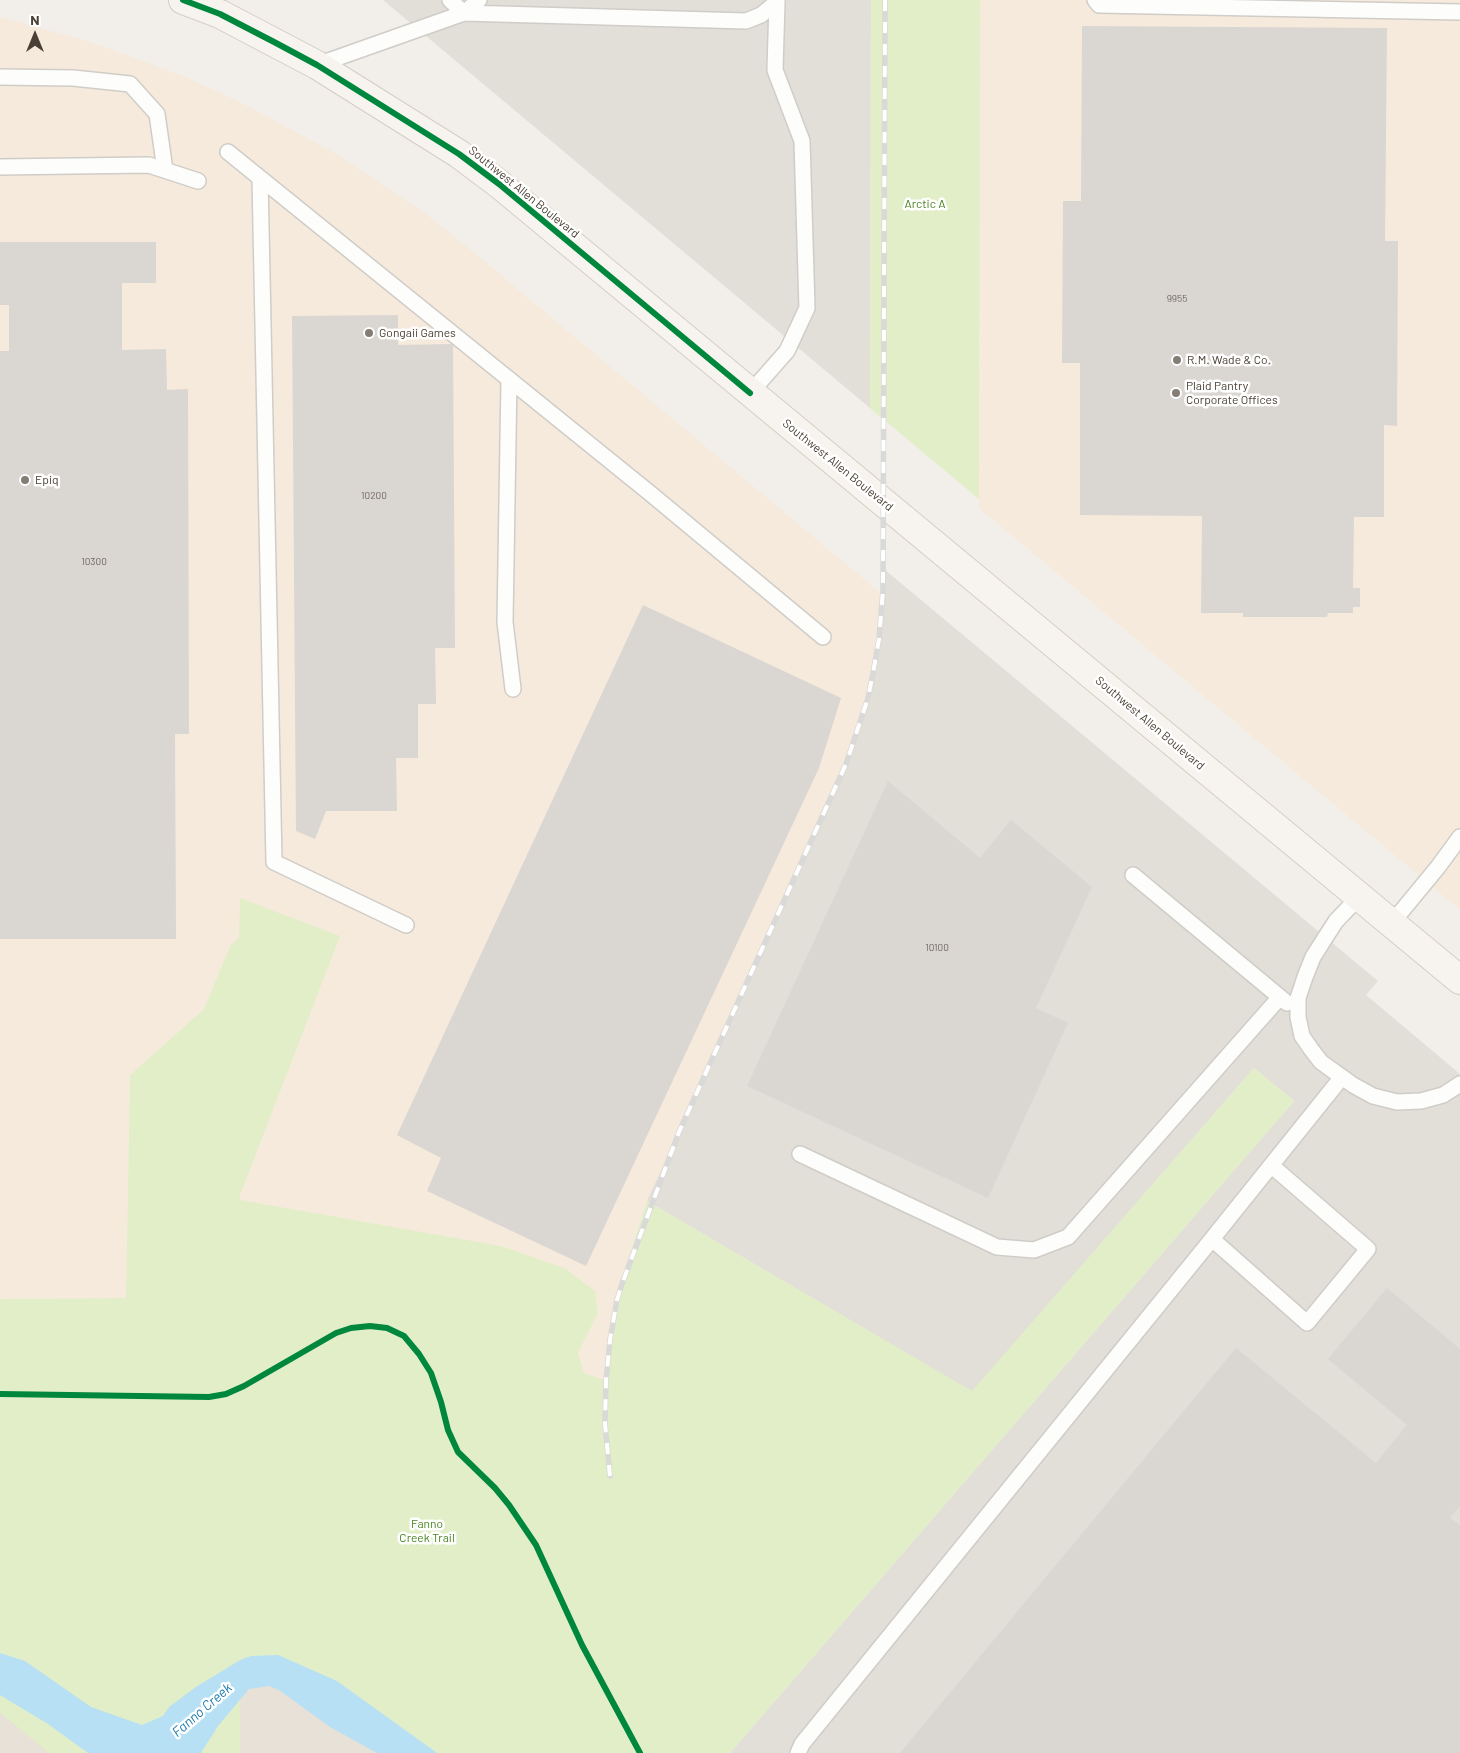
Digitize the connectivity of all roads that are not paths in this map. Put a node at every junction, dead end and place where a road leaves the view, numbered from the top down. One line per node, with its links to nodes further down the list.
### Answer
1 (183, 0): 9 (main road, Southwest Allen Boulevard)
2 (450, 0): 7 (lane)
3 (480, 0): 7 (lane)
4 (1095, 0): 6 (lane)
5 (777, 1): 7 (lane); 17 (lane)
6 (1419, 6): 8 (lane)
7 (464, 12): 9 (lane)
8 (1460, 12)
9 (316, 65): 17 (main road, Southwest Allen Boulevard)
10 (0, 77): 13 (lane)
11 (228, 152): 14 (lane)
12 (0, 167): 13 (lane)
13 (165, 170): 15 (lane)
14 (260, 178): 16 (lane); 24 (lane)
15 (198, 181)
16 (509, 379): 18 (lane); 19 (lane)
17 (750, 393): 22 (main road, Southwest Allen Boulevard)
18 (823, 636)
19 (513, 689)
20 (1460, 837): 23 (lane)
21 (1133, 875): 26 (lane)
22 (1359, 898): 23 (main road, Southwest Allen Boulevard); 27 (lane)
23 (1391, 924): 25 (main road, Southwest Allen Boulevard)
24 (406, 925)
25 (1460, 980)
26 (1280, 997): 27 (lane); 30 (lane)
27 (1298, 1012): 28 (lane)
28 (1342, 1077): 29 (lane); 31 (lane)
29 (1460, 1084)
30 (800, 1154)
31 (1272, 1166): 32 (lane); 32 (lane)
32 (1212, 1239): 33 (lane)
33 (798, 1753)

